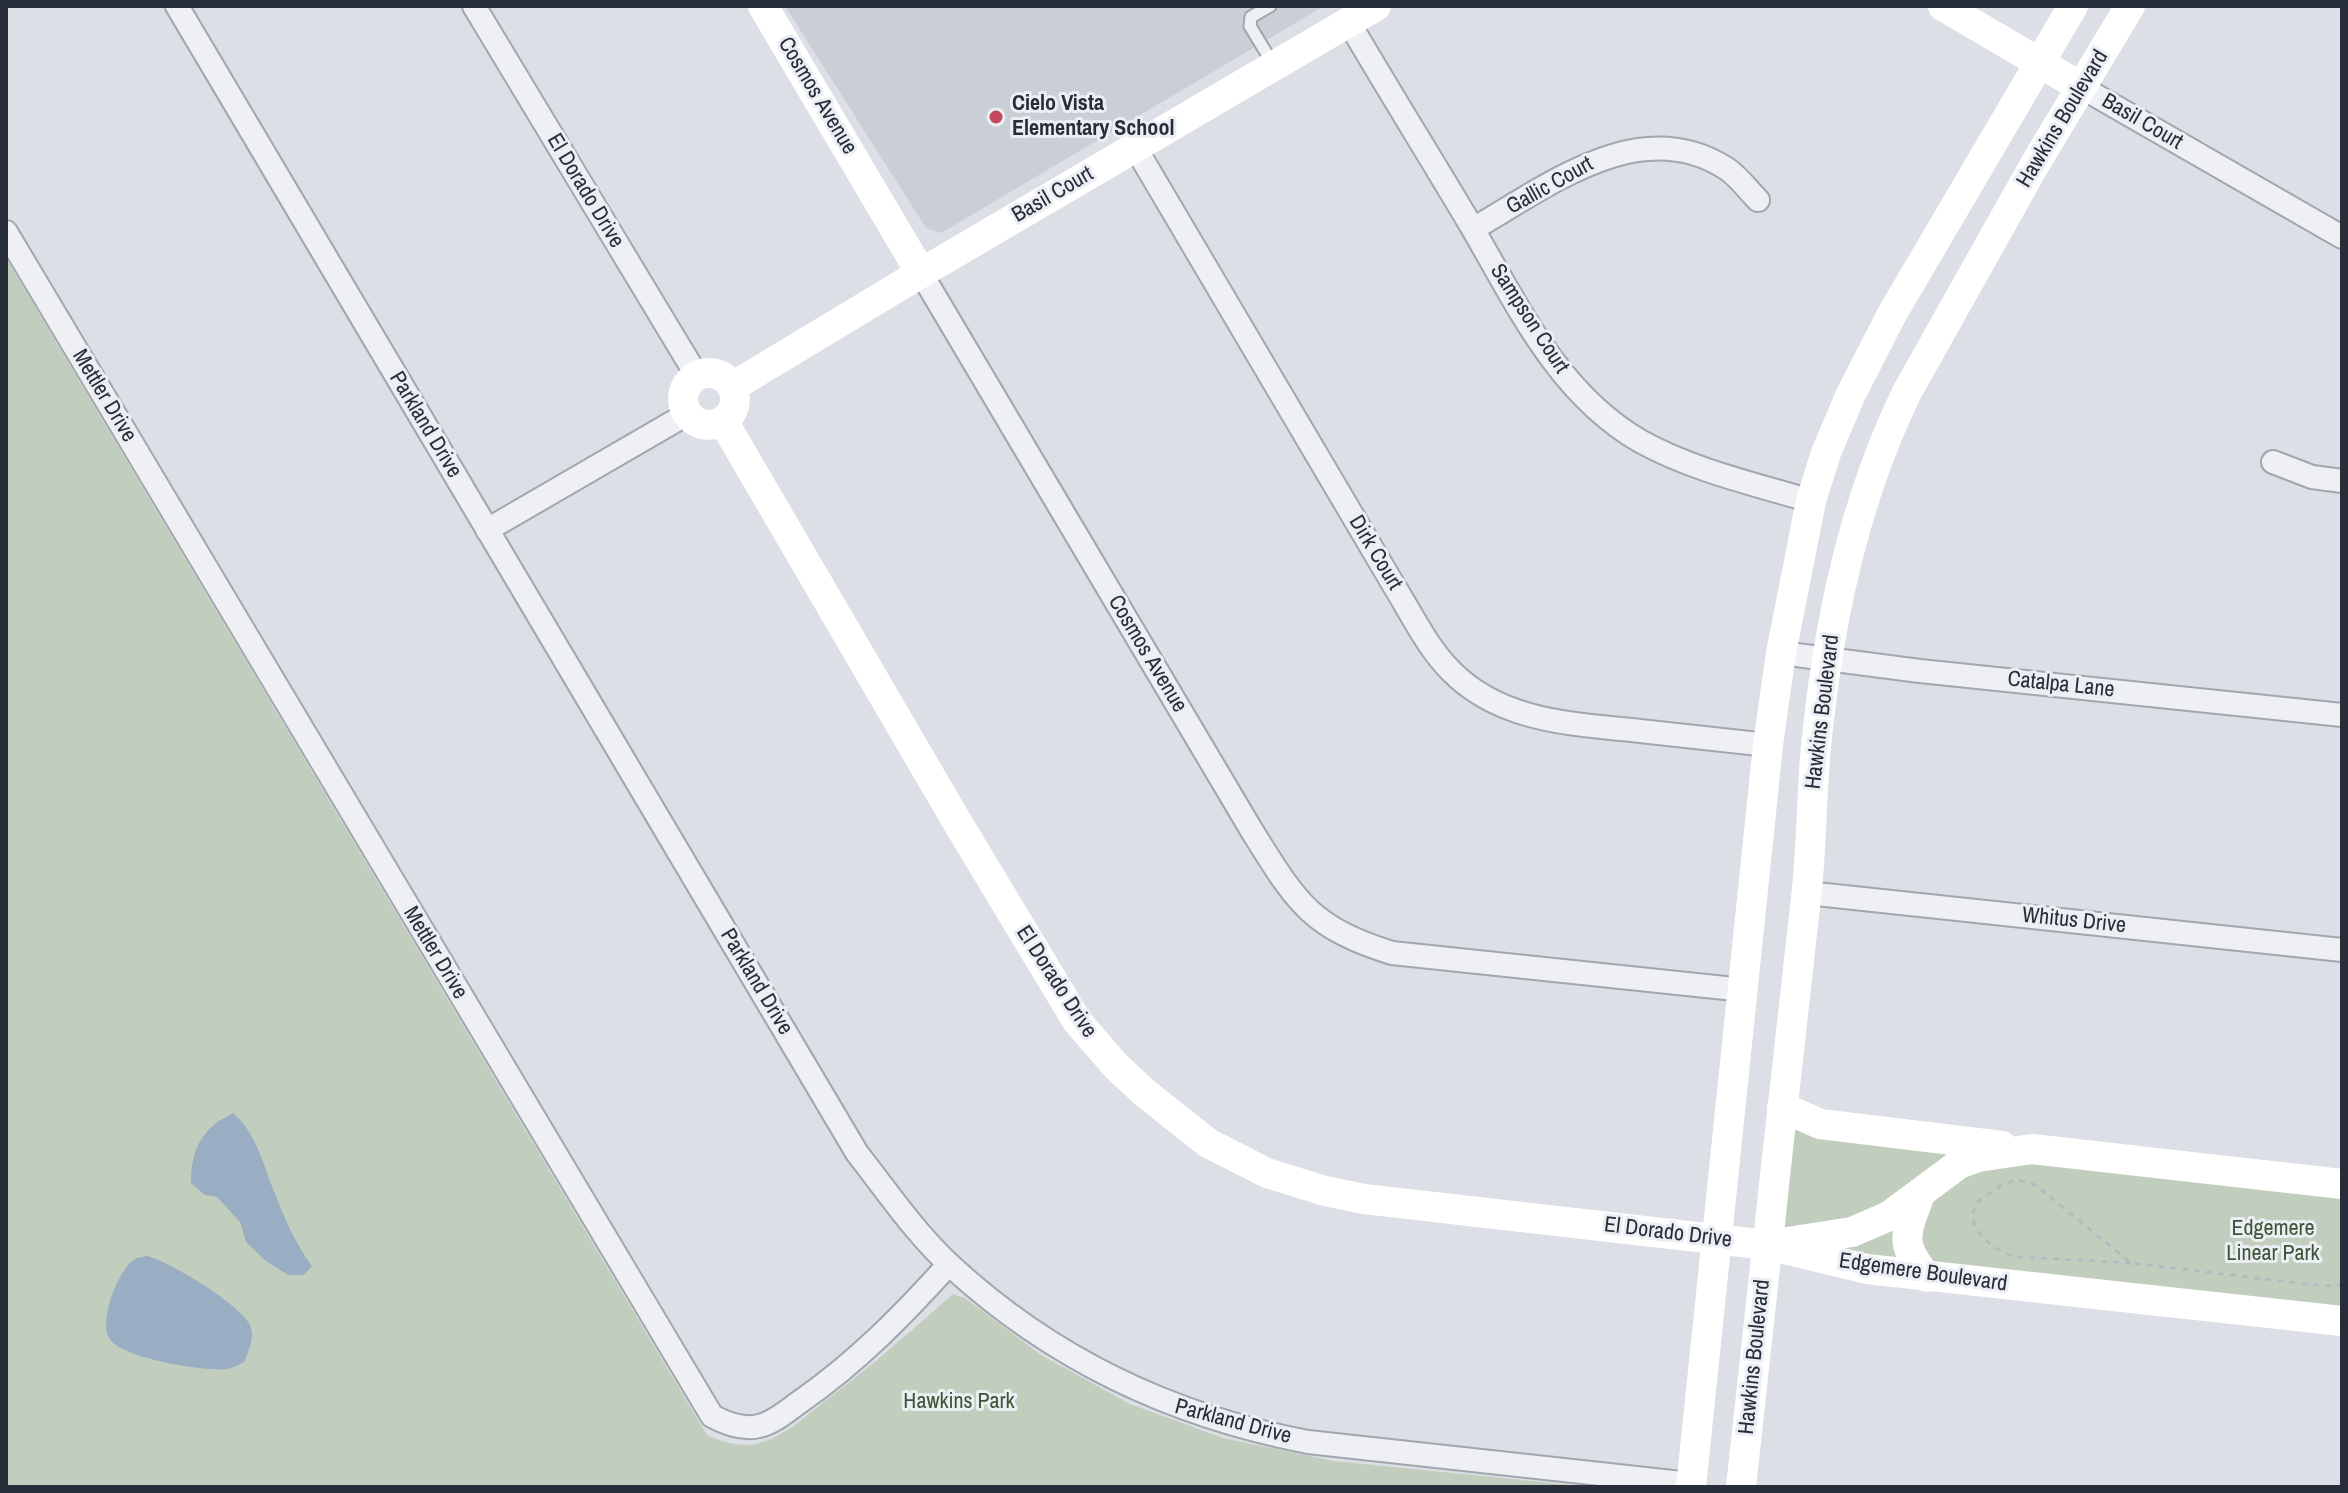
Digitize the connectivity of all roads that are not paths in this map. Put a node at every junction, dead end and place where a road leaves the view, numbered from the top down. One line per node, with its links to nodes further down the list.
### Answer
1 (177, 6): 26 (street, Parkland Drive)
2 (474, 6): 19 (street, El Dorado Drive)
3 (763, 6): 18 (main road, Cosmos Avenue)
4 (1270, 6): 11 (lane)
5 (1376, 6): 9 (main road, Basil Court)
6 (1943, 6): 10 (main road, Basil Court)
7 (2073, 6): 10 (main road)
8 (2130, 6): 12 (main road, Hawkins Boulevard)
9 (1348, 21): 11 (main road, Basil Court); 15 (street, Sampson Court)
10 (2040, 64): 12 (main road, Basil Court); 25 (main road)
11 (1274, 65): 13 (main road, Basil Court)
12 (2081, 87): 17 (street, Basil Court); 28 (main road, Hawkins Boulevard)
13 (1135, 147): 18 (main road, Basil Court); 30 (street, Dirk Court)
14 (1758, 200): 15 (street, Gallic Court)
15 (1473, 229): 25 (street, Sampson Court)
16 (6, 232): 40 (street, Mettler Drive)
17 (2342, 237)
18 (921, 273): 20 (main road, Basil Court); 33 (street, Cosmos Avenue)
19 (697, 376): 20 (main road); 21 (main road)
20 (732, 387): 22 (main road)
21 (687, 414): 22 (main road); 26 (street)
22 (723, 421): 38 (main road, El Dorado Drive)
23 (2273, 462): 24 (street)
24 (2342, 481)
25 (1811, 501): 27 (main road)
26 (487, 530): 40 (street, Parkland Drive)
27 (1781, 653): 28 (street, Catalpa Lane); 30 (main road)
28 (1827, 659): 29 (street, Catalpa Lane); 31 (main road, Hawkins Boulevard)
29 (2342, 715)
30 (1768, 745): 33 (main road)
31 (1807, 893): 32 (street, Whitus Drive); 34 (main road, Hawkins Boulevard)
32 (2342, 950)
33 (1744, 990): 38 (main road)
34 (1782, 1107): 35 (main road); 39 (main road, Hawkins Boulevard)
35 (2032, 1149): 36 (main road, Edgemere Boulevard); 37 (main road, Edgemere Boulevard)
36 (2342, 1184)
37 (1920, 1194): 39 (main road, Edgemere Boulevard); 41 (main road)
38 (1716, 1239): 39 (main road, El Dorado Drive); 43 (main road)
39 (1767, 1245): 41 (main road, Edgemere Boulevard); 44 (main road, Hawkins Boulevard)
40 (949, 1264): 43 (street, Parkland Drive)
41 (1927, 1277): 42 (main road, Edgemere Boulevard)
42 (2342, 1321)
43 (1691, 1485)
44 (1742, 1487)

